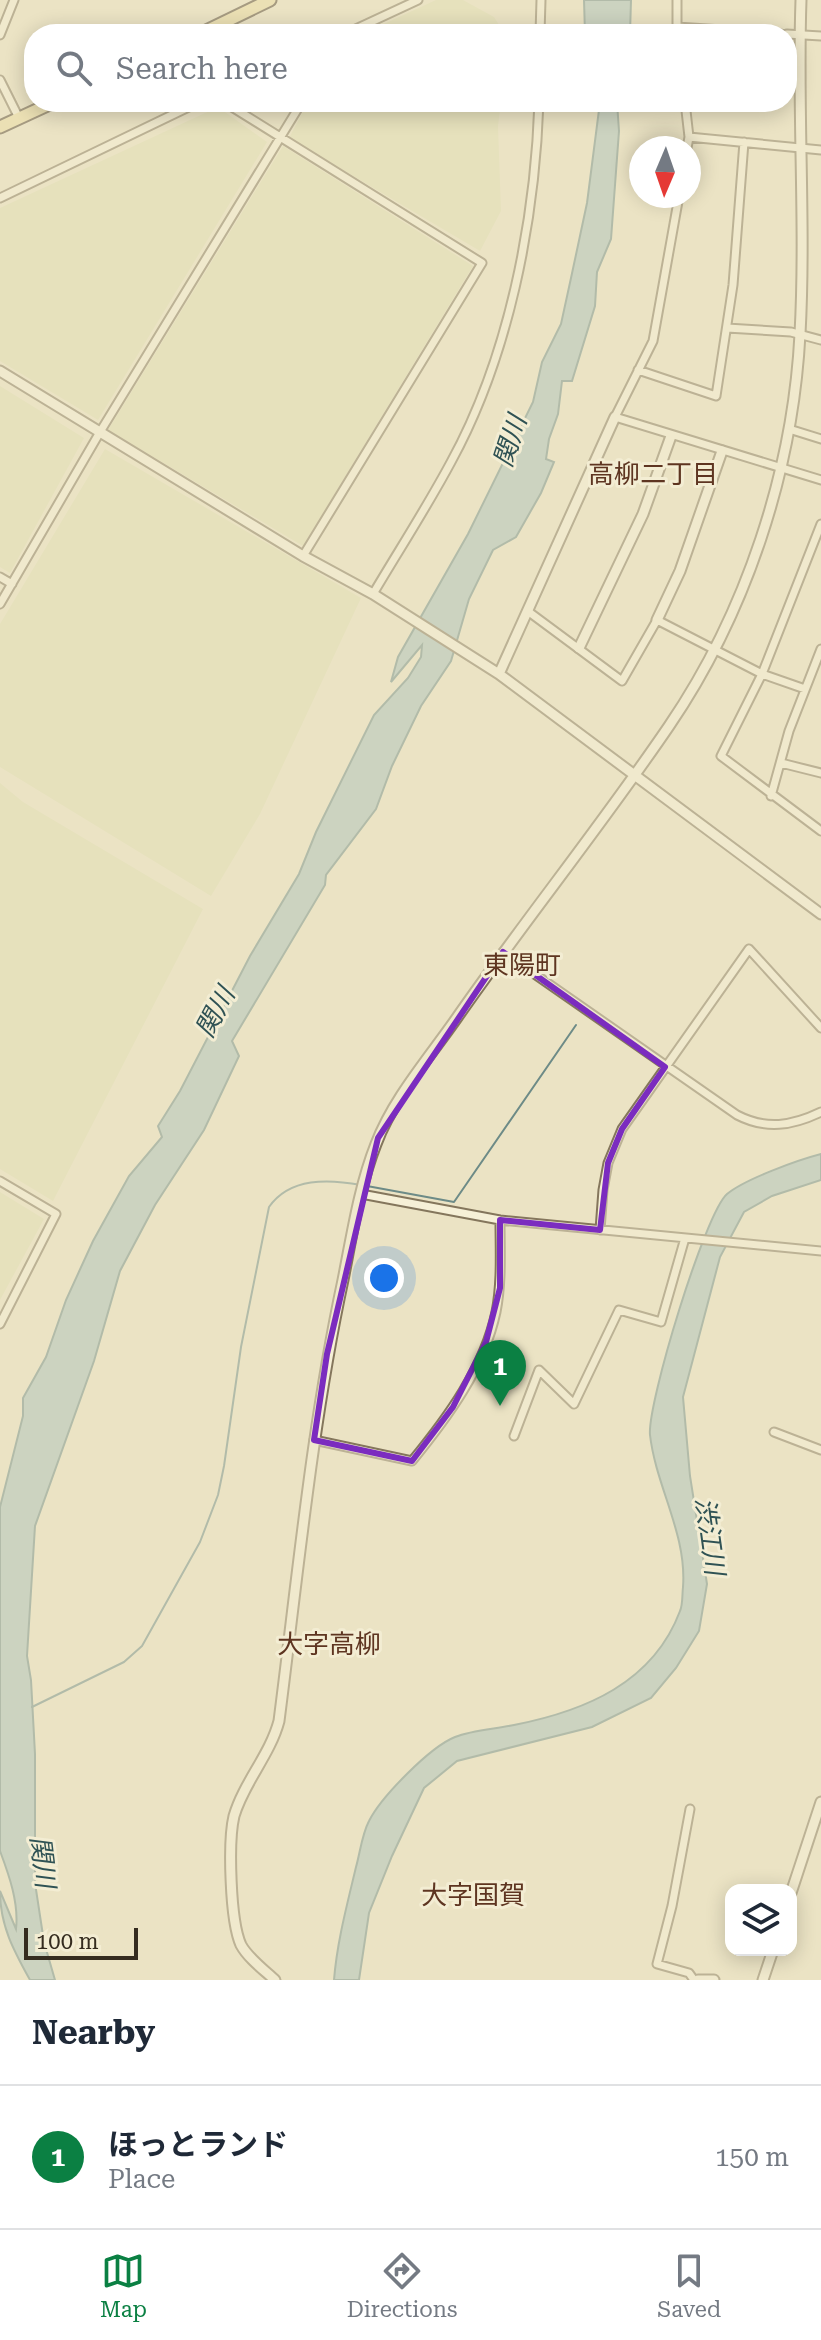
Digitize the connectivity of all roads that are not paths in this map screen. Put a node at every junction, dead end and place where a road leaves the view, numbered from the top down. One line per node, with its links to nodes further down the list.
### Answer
1 (14, 0): 11 (street)
2 (270, 0): 7 (main road)
3 (418, 0): 8 (street)
4 (541, 0): 9 (street)
5 (677, 0): 10 (street)
6 (801, 0): 13 (street)
7 (221, 24)
8 (366, 24)
9 (540, 24)
10 (677, 24)
11 (0, 35)
12 (797, 35): 13 (street)
13 (800, 35): 14 (street); 28 (street)
14 (821, 36)
15 (0, 80): 22 (street)
16 (32, 112): 22 (main road)
17 (178, 112): 30 (street)
18 (240, 112): 25 (street)
19 (296, 112): 25 (street)
20 (539, 112): 50 (street)
21 (686, 112): 24 (street)
22 (19, 118): 23 (main road)
23 (0, 127)
24 (689, 136)
25 (282, 138): 39 (street); 47 (street)
26 (701, 138): 27 (street)
27 (744, 142): 28 (street); 32 (street)
28 (803, 148): 29 (street); 33 (street)
29 (821, 150)
30 (0, 198)
31 (677, 208): 35 (street)
32 (727, 328): 33 (street); 35 (street)
33 (801, 334): 34 (street); 38 (street)
34 (821, 340)
35 (638, 370): 37 (street)
36 (0, 371): 39 (street)
37 (615, 417): 40 (street); 52 (street)
38 (789, 429): 41 (street); 43 (street)
39 (100, 432): 47 (street); 49 (street)
40 (671, 436): 42 (street); 54 (street)
41 (821, 439)
42 (722, 451): 43 (street); 53 (street)
43 (781, 468): 44 (street); 55 (street)
44 (821, 480)
45 (821, 524): 46 (street)
46 (819, 535): 58 (street)
47 (303, 556): 50 (street)
48 (0, 577): 49 (street)
49 (12, 584): 51 (street)
50 (373, 594): 57 (street)
51 (0, 604)
52 (529, 612): 54 (street); 57 (street)
53 (657, 620): 54 (street); 55 (street)
54 (579, 648)
55 (713, 649): 58 (street); 61 (street)
56 (821, 650): 59 (street)
57 (496, 672): 61 (street)
58 (762, 674): 59 (street); 63 (street)
59 (805, 689): 60 (street)
60 (781, 763): 62 (street); 63 (street)
61 (635, 773): 65 (street); 66 (street)
62 (821, 773)
63 (771, 796): 64 (street)
64 (821, 831)
65 (821, 914)
66 (503, 952): 68 (street); 71 (street)
67 (821, 1028): 68 (street)
68 (665, 1067): 69 (street); 73 (street)
69 (821, 1112)
70 (0, 1181): 76 (street)
71 (361, 1194): 72 (street); 79 (street)
72 (500, 1220): 73 (street); 79 (street)
73 (600, 1230): 74 (street)
74 (685, 1238): 75 (street); 78 (street)
75 (821, 1251)
76 (0, 1324)
77 (774, 1432): 80 (street)
78 (514, 1436)
79 (314, 1440): 85 (street)
80 (821, 1450)
81 (821, 1802): 83 (street)
82 (690, 1809): 86 (street)
83 (794, 1884)
84 (771, 1956): 88 (street)
85 (275, 1980)
86 (696, 1980): 87 (street)
87 (714, 1980)
88 (763, 1980)

